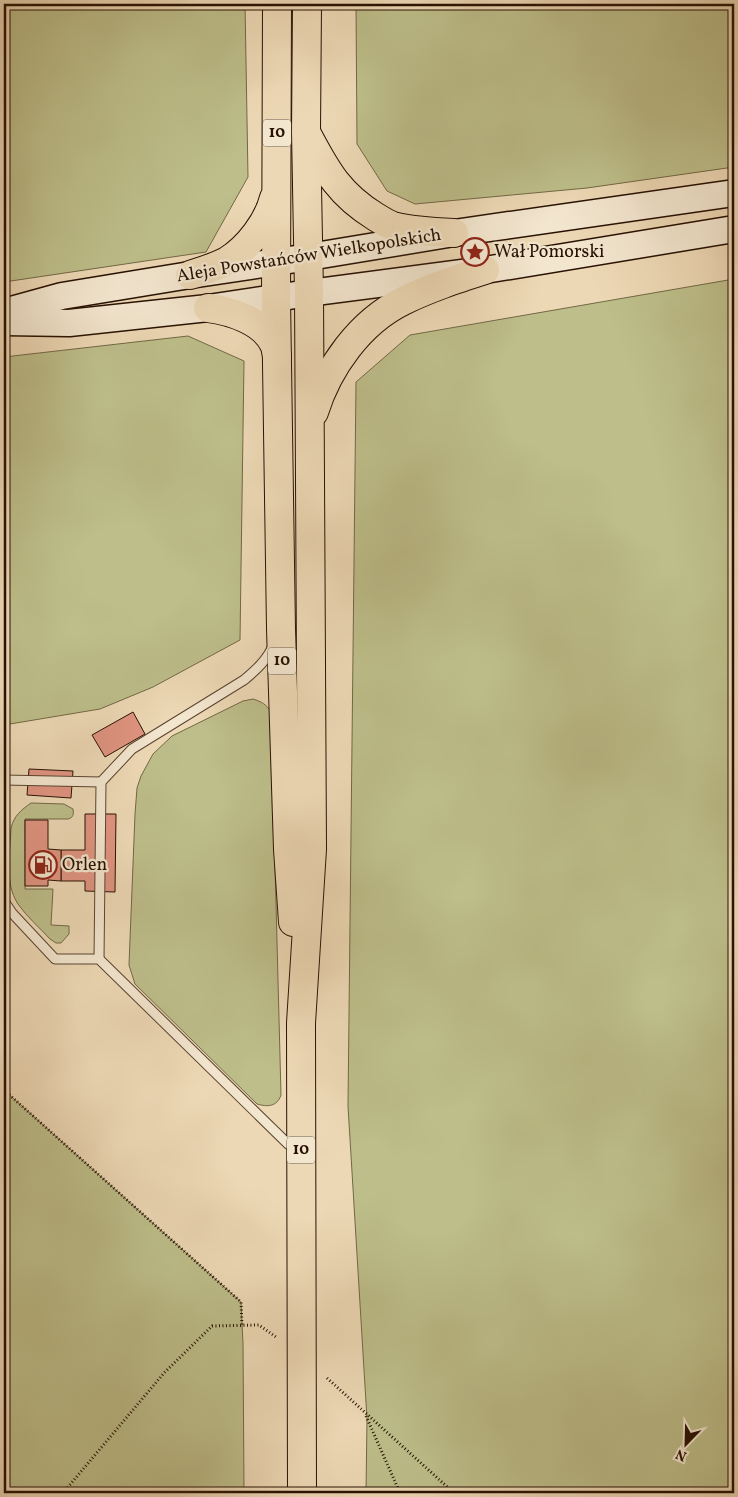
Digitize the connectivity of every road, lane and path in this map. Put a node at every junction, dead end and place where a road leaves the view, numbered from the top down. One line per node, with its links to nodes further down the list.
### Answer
1 (277, 4): 4 (highway, 10)
2 (307, 4): 3 (highway, 10)
3 (306, 132): 7 (highway); 8 (highway, 10)
4 (277, 187): 9 (highway, 10); 11 (highway)
5 (734, 193): 7 (main road, Aleja Powstańców Wielkopolskich)
6 (734, 229): 10 (main road, Aleja Powstańców Wielkopolskich)
7 (454, 233): 8 (main road, Aleja Powstańców Wielkopolskich)
8 (309, 257): 9 (main road, Aleja Powstańców Wielkopolskich); 12 (highway, 10)
9 (276, 262): 11 (main road, Aleja Powstańców Wielkopolskich); 13 (highway, 10)
10 (486, 270): 12 (main road, Aleja Powstańców Wielkopolskich); 18 (highway)
11 (190, 275): 15 (main road, Aleja Powstańców Wielkopolskich)
12 (309, 293): 13 (main road, Aleja Powstańców Wielkopolskich); 18 (highway, 10)
13 (276, 298): 14 (main road, Aleja Powstańców Wielkopolskich); 17 (highway, 10)
14 (208, 308): 16 (main road, Aleja Powstańców Wielkopolskich); 17 (highway)
15 (4, 312)
16 (4, 322)
17 (277, 356): 19 (highway, 10)
18 (309, 428): 24 (highway, 10)
19 (281, 629): 21 (lane); 24 (highway, 10)
20 (4, 780): 21 (lane)
21 (101, 782): 23 (lane)
22 (4, 901): 23 (lane)
23 (99, 959): 26 (lane)
24 (301, 1023): 26 (highway, 10)
25 (4, 1090): 27 (path)
26 (301, 1149): 28 (highway, 10)
27 (242, 1325): 28 (path); 31 (path)
28 (301, 1354): 29 (path); 30 (highway, 10)
29 (365, 1413): 34 (path); 35 (path)
30 (302, 1461): 32 (highway, 10); 33 (lane)
31 (63, 1493)
32 (302, 1493)
33 (311, 1493)
34 (400, 1493)
35 (454, 1493)

